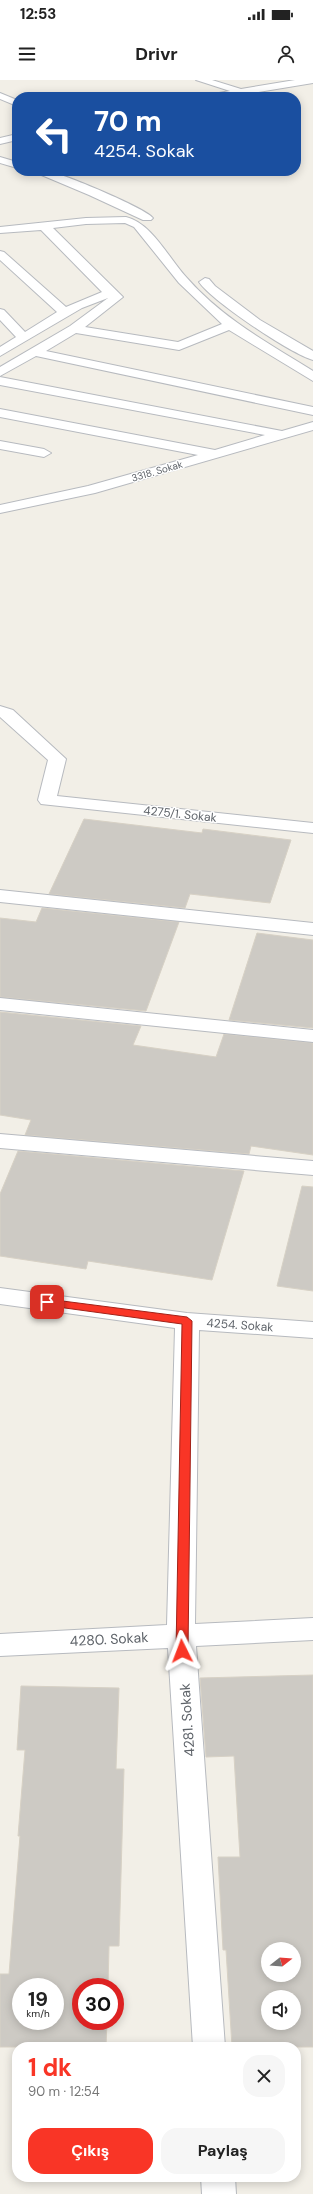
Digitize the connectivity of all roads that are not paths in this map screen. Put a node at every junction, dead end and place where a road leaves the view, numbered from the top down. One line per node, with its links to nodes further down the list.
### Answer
1 (201, 80): 3 (street)
2 (312, 80): 3 (street)
3 (239, 91): 4 (street)
4 (234, 92)
5 (0, 96): 6 (street)
6 (12, 101)
7 (12, 138): 8 (street)
8 (0, 141)
9 (0, 160): 10 (street)
10 (12, 164)
11 (52, 176): 13 (street)
12 (44, 226): 14 (street); 17 (street); 20 (street)
13 (158, 228)
14 (0, 230)
15 (0, 254): 19 (street)
16 (196, 272): 25 (street)
17 (110, 293): 19 (street); 21 (street)
18 (0, 313): 22 (street)
19 (66, 313): 22 (street)
20 (230, 325): 21 (street); 27 (street)
21 (74, 329): 24 (street)
22 (24, 338): 23 (street)
23 (0, 352)
24 (34, 352): 26 (street); 29 (street)
25 (313, 356)
26 (0, 372)
27 (313, 377)
28 (0, 381): 32 (street)
29 (313, 411)
30 (0, 413): 35 (street)
31 (313, 426): 32 (street, 3318. Sokak)
32 (284, 435): 35 (street, 3318. Sokak)
33 (0, 445): 34 (street)
34 (44, 453)
35 (217, 454): 36 (street, 3318. Sokak)
36 (0, 509)
37 (0, 711): 38 (street, 4275/1. Sokak)
38 (313, 828)
39 (0, 896): 40 (street)
40 (313, 929)
41 (0, 1004): 42 (street)
42 (313, 1036)
43 (0, 1141): 44 (street)
44 (313, 1168)
45 (0, 1296): 46 (street, 4254. Sokak)
46 (187, 1321): 47 (street, 4254. Sokak); 49 (street, 4281. Sokak)
47 (313, 1330)
48 (313, 1629): 49 (street, 4280. Sokak)
49 (181, 1635): 50 (street, 4280. Sokak); 51 (street, 4281. Sokak)
50 (0, 1645)
51 (209, 2042)
52 (218, 2182): 53 (street)
53 (219, 2194)

